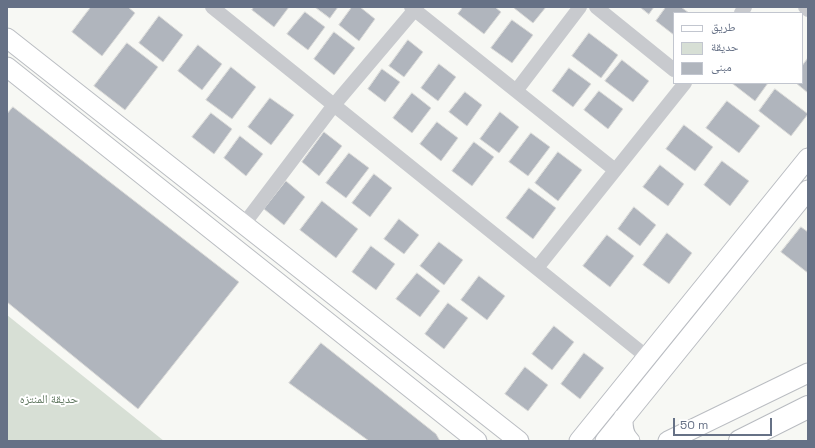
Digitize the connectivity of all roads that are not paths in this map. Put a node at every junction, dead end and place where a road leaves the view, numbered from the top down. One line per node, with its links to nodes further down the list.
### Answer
1 (212, 7): 12 (street)
2 (580, 7): 11 (street)
3 (596, 7): 9 (street)
4 (805, 7): 6 (street)
5 (414, 8): 11 (street); 12 (street)
6 (808, 10)
7 (7, 38): 16 (street)
8 (7, 67): 22 (street)
9 (673, 69)
10 (684, 84): 14 (street)
11 (516, 91): 14 (street)
12 (334, 105): 16 (street); 17 (street)
13 (808, 158): 18 (street)
14 (615, 170): 17 (street)
15 (808, 190): 21 (street)
16 (244, 224): 23 (street)
17 (537, 268): 18 (street)
18 (648, 357): 24 (street)
19 (808, 373): 27 (street)
20 (808, 407): 28 (main road)
21 (623, 418): 25 (street); 26 (street)
22 (477, 441)
23 (519, 441)
24 (579, 441)
25 (605, 441)
26 (630, 441)
27 (668, 441)
28 (740, 441)

